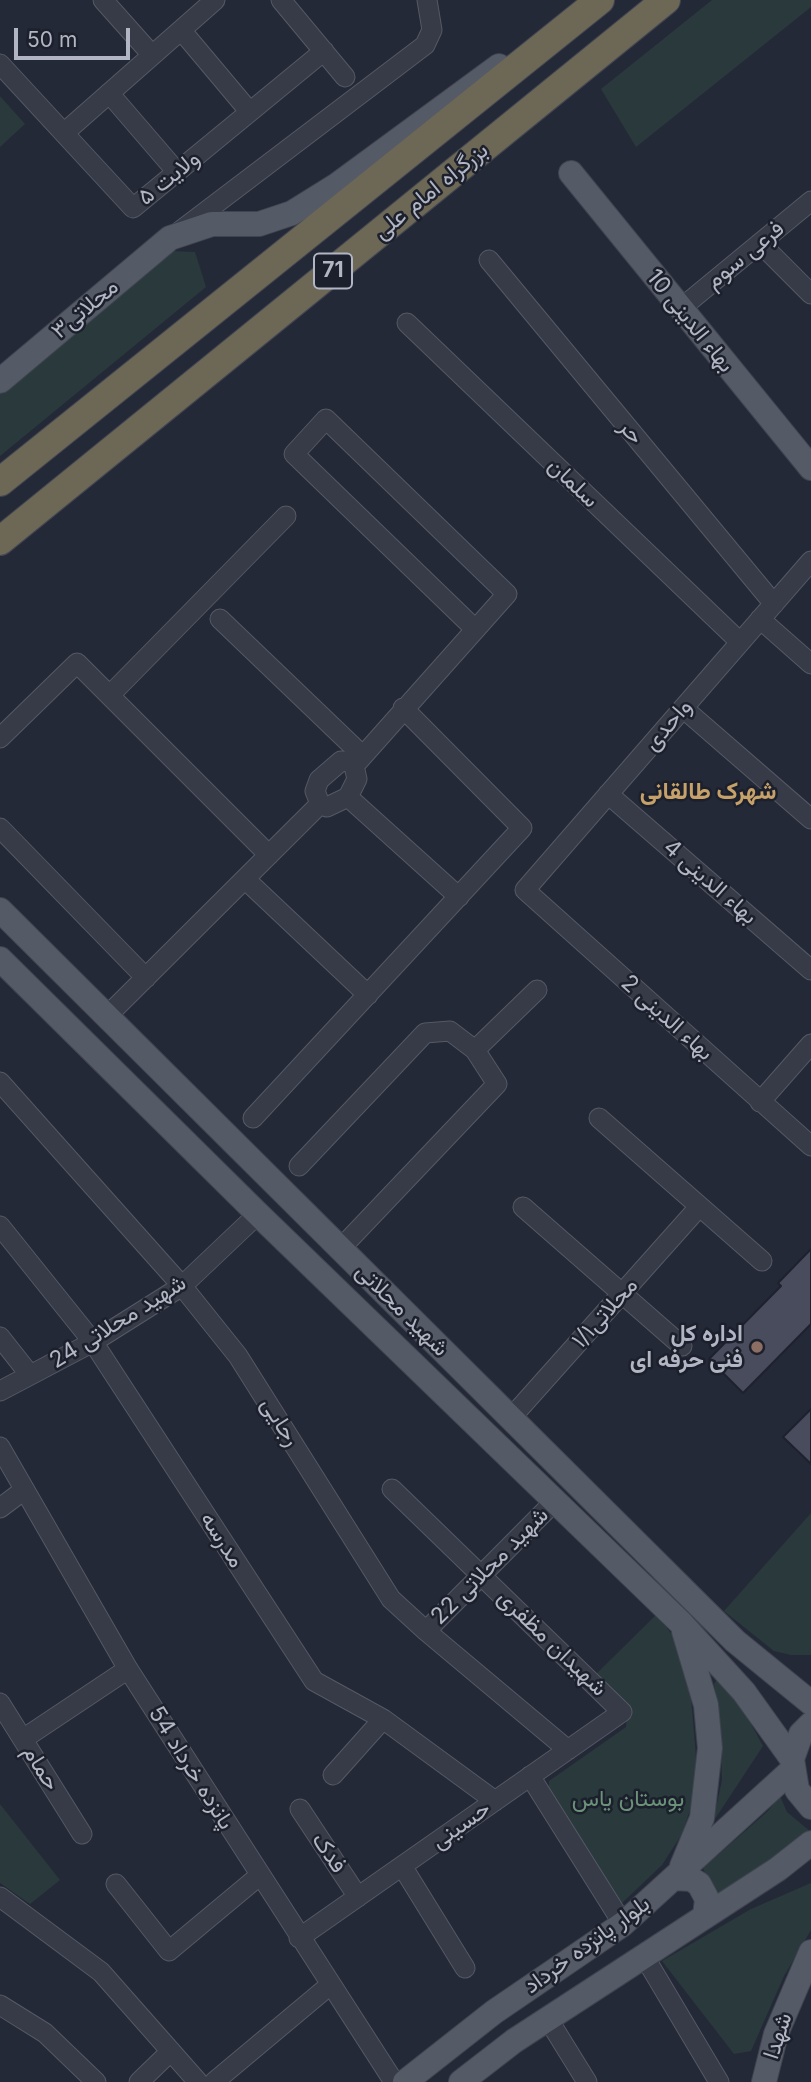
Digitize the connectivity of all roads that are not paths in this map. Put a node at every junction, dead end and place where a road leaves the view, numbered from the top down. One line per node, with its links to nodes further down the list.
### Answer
1 (103, 0): 10 (street)
2 (215, 0): 8 (street)
3 (281, 0): 9 (street)
4 (427, 0): 19 (street)
5 (586, 0): 19 (main road)
6 (600, 0): 28 (highway, بزرگراه امام علی / 71)
7 (666, 0): 26 (highway, بزرگراه امام علی / 71)
8 (181, 30): 10 (street); 14 (street)
9 (324, 51): 12 (street); 14 (street, ولایت ۵)
10 (152, 55): 13 (street)
11 (0, 64): 15 (street, ولایت ۵)
12 (345, 77)
13 (109, 93): 15 (street); 16 (street)
14 (248, 111): 16 (street, ولایت ۵)
15 (64, 133): 16 (street, ولایت ۵)
16 (177, 172)
17 (571, 173): 23 (main road, بهاء الدینی 10)
18 (811, 201): 20 (street, فرعی سوم)
19 (170, 238): 25 (main road, محلاتی۳)
20 (760, 243): 22 (street); 23 (street, فرعی سوم)
21 (489, 260): 33 (street, حر)
22 (811, 294)
23 (680, 309): 27 (main road, بهاء الدینی 10)
24 (407, 323): 37 (street, سلمان)
25 (0, 381)
26 (103, 460): 30 (highway, بزرگراه امام علی / 71); 32 (highway)
27 (811, 468)
28 (0, 482)
29 (286, 516): 39 (street)
30 (0, 541)
31 (811, 561): 33 (street, واحدی)
32 (0, 562)
33 (774, 604): 35 (street, واحدی)
34 (220, 619): 43 (street)
35 (760, 619): 37 (street, واحدی); 38 (street)
36 (475, 629): 36 (street); 40 (street)
37 (740, 642): 41 (street, واحدی)
38 (811, 664)
39 (110, 695): 42 (street); 49 (street)
40 (403, 708): 43 (street); 52 (street)
41 (683, 708): 44 (street, واحدی); 47 (street)
42 (0, 738)
43 (358, 761): 45 (street); 46 (street)
44 (608, 794): 51 (street, واحدی); 55 (street, بهاء الدینی 4)
45 (348, 797): 46 (street); 52 (street)
46 (320, 804): 49 (street)
47 (811, 819)
48 (0, 828): 56 (street)
49 (269, 855): 50 (street)
50 (245, 879): 56 (street); 58 (street)
51 (525, 890): 63 (street, بهاء الدینی 2)
52 (459, 897): 58 (street)
53 (0, 911): 59 (main road, شهید محلاتی)
54 (0, 959): 70 (main road, شهید محلاتی)
55 (811, 970)
56 (146, 978): 59 (street)
57 (537, 990): 61 (street)
58 (368, 995): 64 (street)
59 (106, 1017): 72 (main road, شهید محلاتی)
60 (811, 1044): 63 (street)
61 (475, 1051): 67 (street); 72 (street)
62 (0, 1082): 74 (street, رجایی)
63 (760, 1102): 66 (street, بهاء الدینی 2)
64 (253, 1118)
65 (599, 1118): 69 (street)
66 (811, 1146)
67 (299, 1166)
68 (523, 1207): 75 (street)
69 (699, 1207): 73 (street); 75 (street, محلاتی۱/۱)
70 (258, 1214): 74 (street, شهید محلاتی 24); 85 (main road, شهید محلاتی)
71 (0, 1226): 77 (street, مدرسه)
72 (341, 1248): 81 (main road, شهید محلاتی)
73 (762, 1261)
74 (182, 1286): 77 (street, شهید محلاتی 24); 89 (street, رجایی)
75 (622, 1294): 78 (street); 81 (street, محلاتی۱/۱)
76 (0, 1337): 79 (street)
77 (93, 1342): 79 (street, شهید محلاتی 24); 96 (street, مدرسه)
78 (681, 1346)
79 (30, 1375): 80 (street, شهید محلاتی 24)
80 (0, 1391)
81 (510, 1419): 90 (main road, شهید محلاتی)
82 (0, 1447): 84 (street, پانزده خرداد 54)
83 (392, 1489): 87 (street, شهیدان مظفری)
84 (24, 1490): 86 (street); 91 (street, پانزده خرداد 54)
85 (555, 1501): 87 (street, شهید محلاتی 22); 88 (main road, شهید محلاتی)
86 (0, 1508)
87 (481, 1575): 89 (street, شهید محلاتی 22); 95 (street, شهیدان مظفری)
88 (682, 1623): 92 (main road, شهید محلاتی); 110 (main road)
89 (426, 1632): 99 (street, رجایی)
90 (765, 1665): 92 (main road); 94 (main road, شهید محلاتی)
91 (128, 1668): 98 (street); 109 (street, پانزده خرداد 54)
92 (744, 1692): 100 (main road, شهید محلاتی)
93 (0, 1703): 98 (street, حمام)
94 (811, 1703)
95 (622, 1712): 99 (street, حسینی)
96 (383, 1719): 101 (street); 103 (street, مدرسه)
97 (811, 1724): 100 (main road)
98 (23, 1740): 106 (street, حمام)
99 (568, 1750): 102 (street, حسینی)
100 (792, 1764): 104 (main road, شهید محلاتی); 110 (main road, بلوار پانزده خرداد)
101 (333, 1775)
102 (530, 1776): 103 (street, حسینی); 115 (street)
103 (495, 1801): 108 (street, حسینی)
104 (811, 1807)
105 (300, 1809): 113 (street, فدک)
106 (82, 1834)
107 (811, 1843): 114 (main road, بلوار پانزده خرداد)
108 (402, 1866): 113 (street, حسینی); 119 (street)
109 (259, 1876): 111 (street); 116 (street, پانزده خرداد 54)
110 (677, 1876): 114 (main road); 115 (main road, بلوار پانزده خرداد)
111 (116, 1884)
112 (0, 1897): 123 (street)
113 (358, 1897): 116 (street, حسینی)
114 (705, 1916): 118 (main road, بلوار پانزده خرداد)
115 (623, 1924): 129 (main road, بلوار پانزده خرداد)
116 (299, 1938): 120 (street, پانزده خرداد 54)
117 (811, 1952): 133 (main road, شهدا)
118 (644, 1955): 122 (main road, بلوار پانزده خرداد); 132 (street)
119 (466, 1968)
120 (330, 1985): 127 (street); 128 (street, پانزده خرداد 54)
121 (0, 2006): 124 (street)
122 (548, 2019): 130 (main road, بلوار پانزده خرداد); 131 (street)
123 (170, 2051): 125 (street); 126 (street)
124 (96, 2082)
125 (139, 2082)
126 (198, 2082)
127 (214, 2082)
128 (394, 2082)
129 (405, 2082)
130 (461, 2082)
131 (587, 2082)
132 (719, 2082)
133 (764, 2082)

